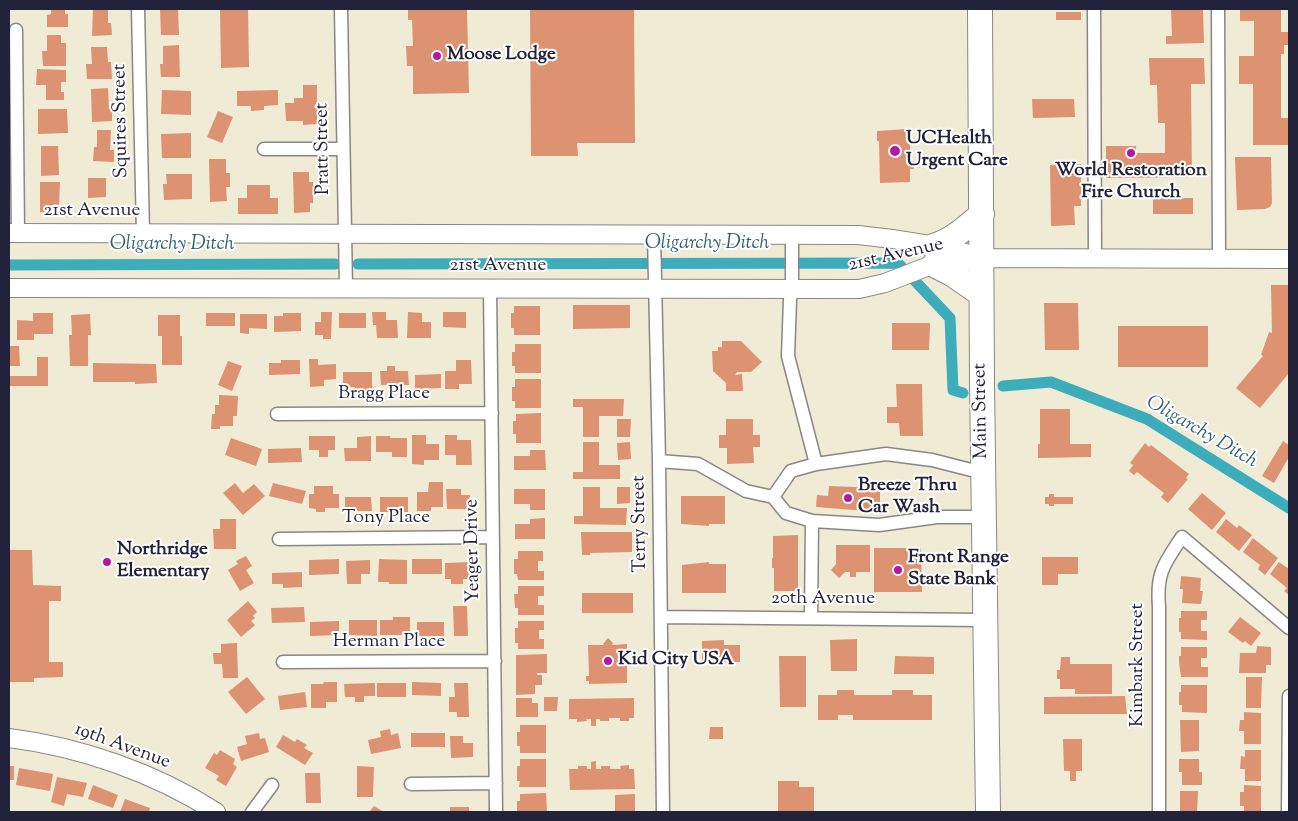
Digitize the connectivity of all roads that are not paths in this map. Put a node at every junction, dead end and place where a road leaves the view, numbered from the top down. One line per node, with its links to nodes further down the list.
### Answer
1 (138, 9): 11 (street, Squires Street)
2 (341, 9): 8 (street, Pratt Street)
3 (980, 9): 9 (highway, Main Street)
4 (1094, 9): 16 (street)
5 (1218, 9): 17 (street)
6 (16, 30): 10 (street)
7 (264, 149): 8 (street)
8 (343, 149): 12 (street, Pratt Street)
9 (982, 214): 15 (highway, Main Street); 19 (highway)
10 (13, 233): 11 (street, 21st Avenue)
11 (143, 233): 12 (street, 21st Avenue)
12 (345, 234): 13 (street, 21st Avenue); 22 (street, Pratt Street)
13 (654, 234): 14 (street, 21st Avenue); 20 (street, Terry Street)
14 (792, 235): 19 (street, 21st Avenue); 24 (street)
15 (982, 258): 16 (street, 21st Avenue); 19 (street, 21st Avenue); 25 (highway, Main Street)
16 (1095, 258): 17 (street, 21st Avenue)
17 (1219, 259): 18 (street, 21st Avenue)
18 (1289, 259)
19 (928, 260): 24 (street, 21st Avenue); 25 (highway)
20 (655, 281): 23 (street, 21st Avenue); 24 (street, 21st Avenue); 28 (street, Terry Street)
21 (9, 288): 22 (street, 21st Avenue)
22 (346, 288): 23 (street, 21st Avenue)
23 (490, 289): 26 (street, Yeager Drive)
24 (792, 289): 29 (street)
25 (981, 294): 30 (highway, Main Street)
26 (492, 413): 27 (street, Bragg Place); 34 (street, Yeager Drive)
27 (277, 414)
28 (659, 461): 31 (street); 36 (street, Terry Street)
29 (816, 464): 30 (street); 31 (street)
30 (983, 473): 32 (highway, Main Street)
31 (773, 497): 33 (street)
32 (984, 517): 33 (street); 38 (highway, Main Street)
33 (812, 521): 37 (street)
34 (492, 538): 35 (street, Tony Place); 40 (street, Yeager Drive)
35 (279, 539)
36 (660, 617): 37 (street, 20th Avenue); 50 (street, Terry Street)
37 (812, 618): 38 (street, 20th Avenue)
38 (985, 620): 51 (highway, Main Street)
39 (1289, 628): 52 (street, Kimbark Street)
40 (495, 661): 41 (street, Herman Place); 44 (street, Yeager Drive)
41 (283, 662)
42 (1289, 696): 53 (street)
43 (9, 738): 47 (street, 19th Avenue)
44 (496, 783): 45 (street); 49 (street, Yeager Drive)
45 (411, 784)
46 (272, 785): 48 (street)
47 (216, 812)
48 (252, 812)
49 (496, 812)
50 (663, 812)
51 (988, 812)
52 (1159, 812)
53 (1288, 812)

